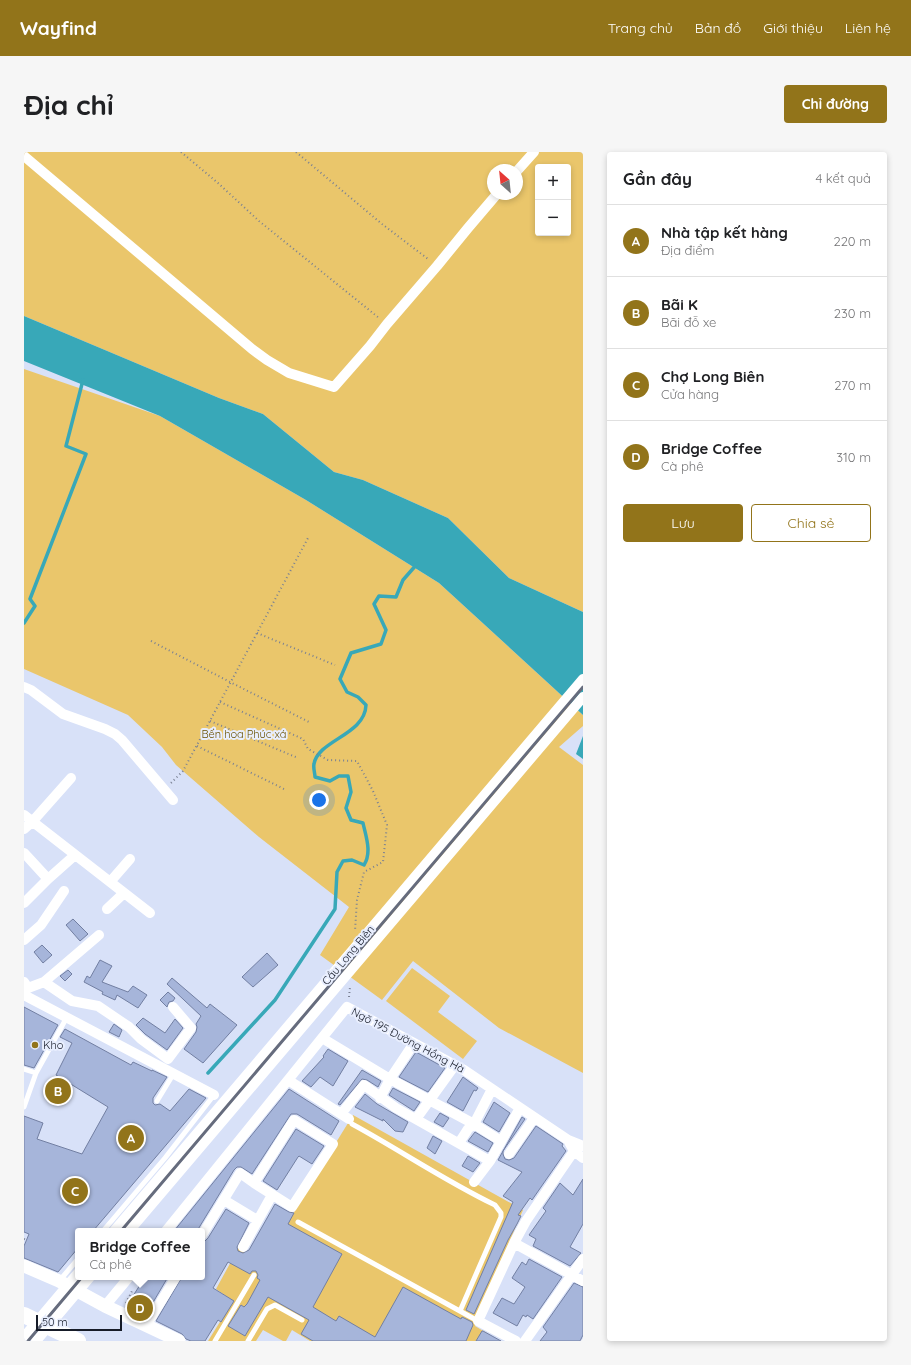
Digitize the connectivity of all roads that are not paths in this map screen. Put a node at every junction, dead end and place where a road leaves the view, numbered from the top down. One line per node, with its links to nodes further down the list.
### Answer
1 (534, 152): 3 (street)
2 (24, 156): 4 (street)
3 (523, 165)
4 (492, 200)
5 (583, 679): 62 (street, Cầu Long Biên)
6 (24, 687): 9 (street)
7 (583, 697): 63 (street, Cầu Long Biên)
8 (71, 778): 11 (street)
9 (174, 800)
10 (24, 815): 11 (street)
11 (32, 822): 12 (street); 14 (street)
12 (24, 829)
13 (24, 853): 16 (street)
14 (75, 855): 16 (street); 17 (street)
15 (130, 859): 17 (street)
16 (48, 879): 20 (street)
17 (110, 882): 19 (street)
18 (64, 891): 24 (street)
19 (124, 893): 21 (street); 22 (street)
20 (24, 903)
21 (108, 909)
22 (150, 913)
23 (99, 935): 26 (street)
24 (24, 940)
25 (24, 982): 26 (street)
26 (44, 982): 28 (street)
27 (24, 995): 29 (street)
28 (173, 1007)
29 (67, 1017): 34 (lane); 35 (street)
30 (322, 1038): 31 (street, Ngõ 195 Đường Hồng Hà); 36 (street); 37 (street, Ngõ 195 Đường Hồng Hà)
31 (414, 1043): 32 (street, Ngõ 195 Đường Hồng Hà); 36 (street)
32 (455, 1065): 38 (street, Ngõ 195 Đường Hồng Hà); 41 (street)
33 (24, 1069): 34 (lane)
34 (36, 1073): 43 (lane)
35 (174, 1073): 39 (street); 42 (lane)
36 (390, 1079): 40 (street); 41 (street)
37 (288, 1080): 46 (street); 64 (street, Ngõ 195 Đường Hồng Hà)
38 (492, 1089): 44 (street, Ngõ 195 Đường Hồng Hà); 48 (street)
39 (214, 1095): 61 (lane)
40 (380, 1098): 46 (street); 47 (street)
41 (429, 1101): 47 (street); 48 (street)
42 (157, 1102)
43 (24, 1107)
44 (520, 1108): 45 (street, Ngõ 195 Đường Hồng Hà); 49 (street)
45 (534, 1118): 51 (street, Ngõ 195 Đường Hồng Hà); 52 (street)
46 (347, 1119): 80 (lane)
47 (416, 1119): 50 (street)
48 (474, 1124): 49 (street); 50 (street)
49 (501, 1141): 54 (street)
50 (459, 1143): 54 (street)
51 (578, 1148): 53 (street, Ngõ 195 Đường Hồng Hà); 66 (street)
52 (509, 1154)
53 (583, 1158)
54 (490, 1161): 55 (street)
55 (474, 1182)
56 (254, 1183): 57 (street); 57 (street); 58 (street)
57 (272, 1195): 59 (street)
58 (224, 1200): 59 (street); 65 (street)
59 (257, 1220): 67 (street)
60 (298, 1222): 80 (lane)
61 (105, 1228)
62 (117, 1228)
63 (132, 1228)
64 (168, 1228)
65 (205, 1230)
66 (514, 1243): 71 (street); 83 (street)
67 (242, 1247)
68 (583, 1259): 71 (street)
69 (75, 1262): 77 (lane)
70 (24, 1266): 77 (street)
71 (572, 1274): 78 (street); 92 (street)
72 (254, 1275): 89 (lane)
73 (75, 1277): 85 (street)
74 (87, 1280): 86 (street)
75 (127, 1280): 79 (street)
76 (174, 1280): 84 (street)
77 (59, 1281): 79 (street)
78 (583, 1281)
79 (105, 1306): 84 (street)
80 (460, 1311): 83 (lane)
81 (24, 1315): 87 (main road)
82 (302, 1320): 90 (lane)
83 (478, 1322): 91 (street)
84 (146, 1326): 88 (street)
85 (24, 1337)
86 (36, 1341)
87 (78, 1341)
88 (179, 1341)
89 (215, 1341)
90 (248, 1341)
91 (516, 1341)
92 (525, 1341)

